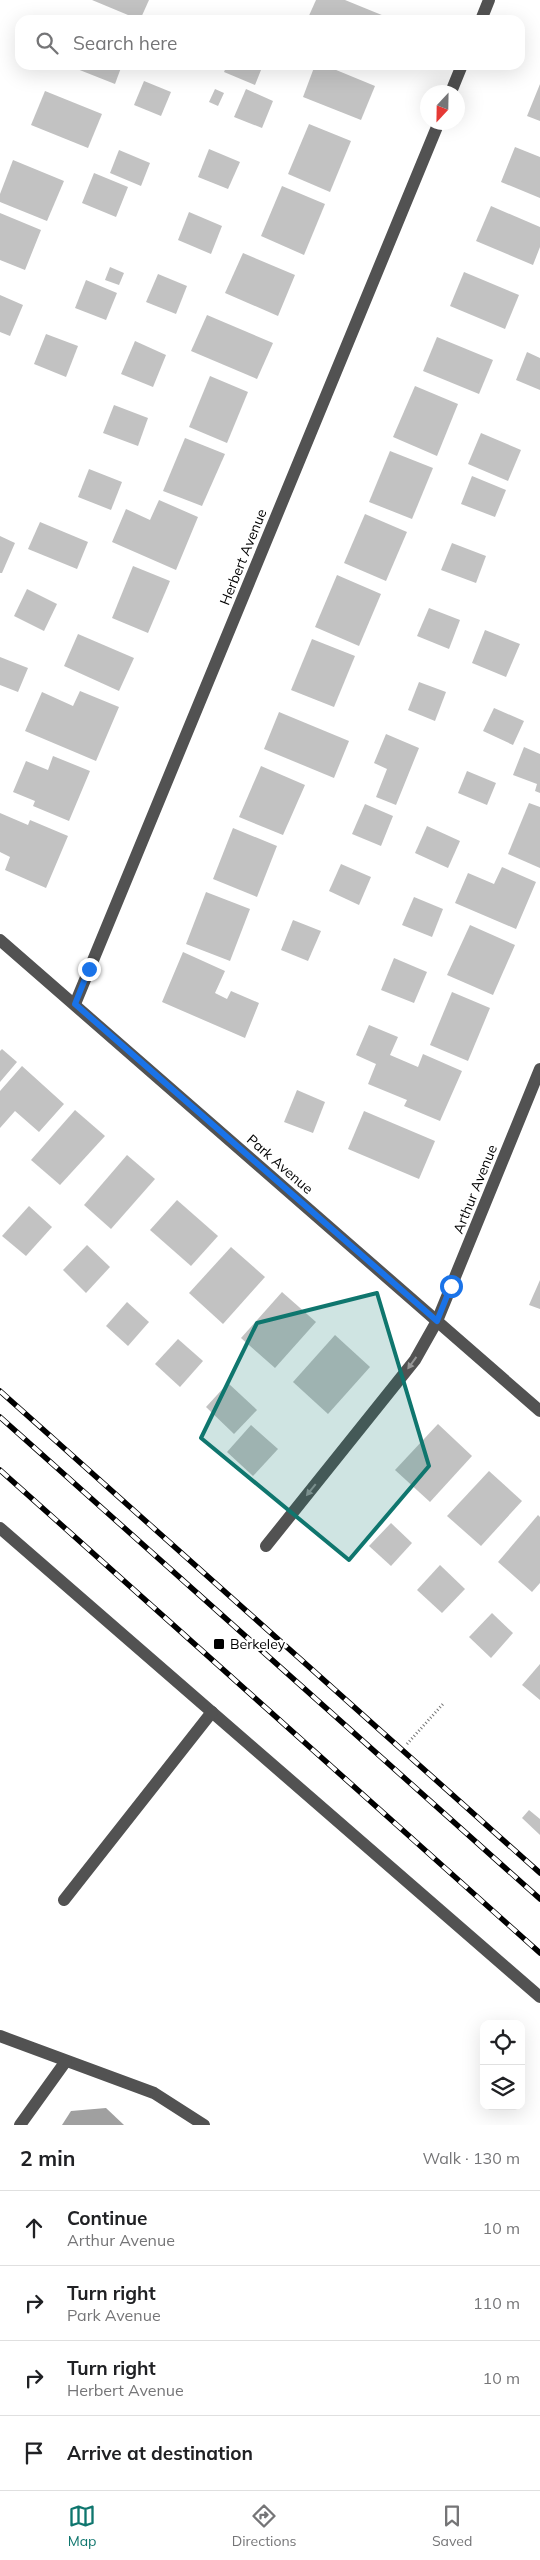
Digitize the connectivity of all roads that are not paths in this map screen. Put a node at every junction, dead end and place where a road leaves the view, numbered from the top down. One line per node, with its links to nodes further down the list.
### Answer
1 (489, 0): 2 (street)
2 (483, 15)
3 (460, 70): 4 (street)
4 (454, 85)
5 (436, 130): 7 (street, Herbert Avenue)
6 (0, 940): 7 (street, Park Avenue)
7 (75, 1004): 9 (street, Park Avenue)
8 (540, 1069): 9 (street, Arthur Avenue)
9 (437, 1321): 10 (street, Park Avenue); 12 (street, Arthur Avenue, one-way to 12)
10 (540, 1411)
11 (0, 1528): 13 (street)
12 (266, 1546)
13 (212, 1712): 14 (street); 15 (street)
14 (64, 1900)
15 (540, 1997)
16 (0, 2036): 17 (street)
17 (66, 2061): 18 (street); 19 (street)
18 (20, 2125)
19 (204, 2125)

